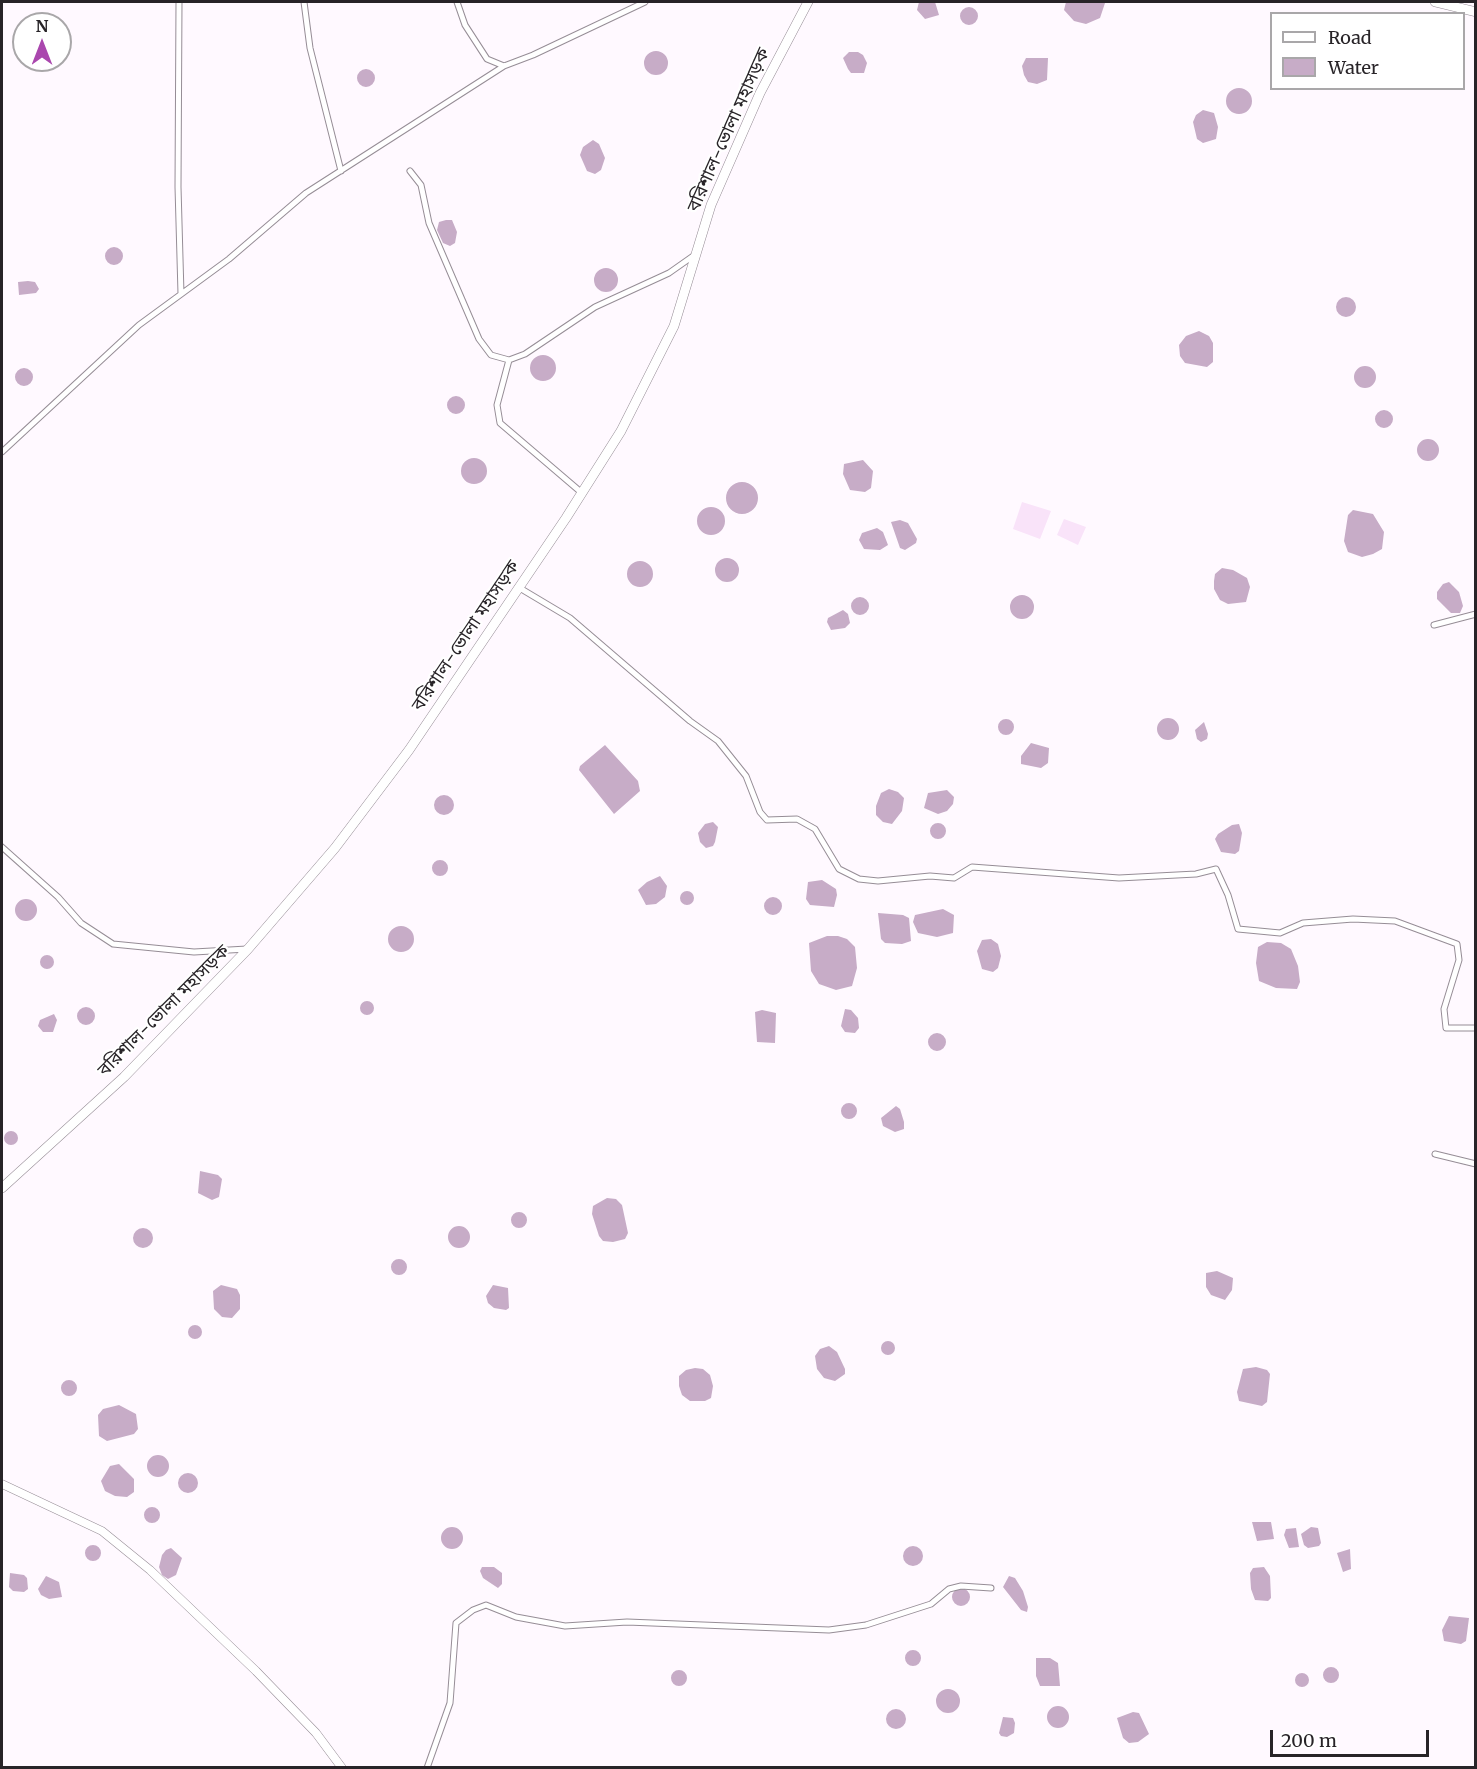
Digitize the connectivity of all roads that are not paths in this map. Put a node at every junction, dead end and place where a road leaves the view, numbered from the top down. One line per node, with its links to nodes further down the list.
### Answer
1 (179, 2): 12 (street)
2 (304, 2): 9 (street)
3 (457, 2): 8 (street)
4 (645, 2): 8 (street)
5 (808, 2): 11 (highway, বরিশাল-ভোলা মহাসড়ক)
6 (1435, 2): 7 (highway)
7 (1476, 12)
8 (504, 66): 9 (street)
9 (340, 171): 12 (street)
10 (410, 171): 13 (street)
11 (696, 254): 13 (street); 15 (highway, বরিশাল-ভোলা মহাসড়ক)
12 (181, 294): 14 (street)
13 (509, 360): 15 (street)
14 (2, 452)
15 (582, 493): 16 (highway, বরিশাল-ভোলা মহাসড়ক)
16 (518, 587): 20 (highway, বরিশাল-ভোলা মহাসড়ক); 21 (street)
17 (1476, 614): 18 (street)
18 (1434, 625)
19 (2, 847): 20 (street)
20 (248, 949): 24 (highway, বরিশাল-ভোলা মহাসড়ক)
21 (1476, 1028)
22 (1435, 1154): 23 (street)
23 (1476, 1164)
24 (2, 1188)
25 (2, 1484): 27 (main road)
26 (991, 1588): 28 (street)
27 (342, 1767)
28 (427, 1767)

